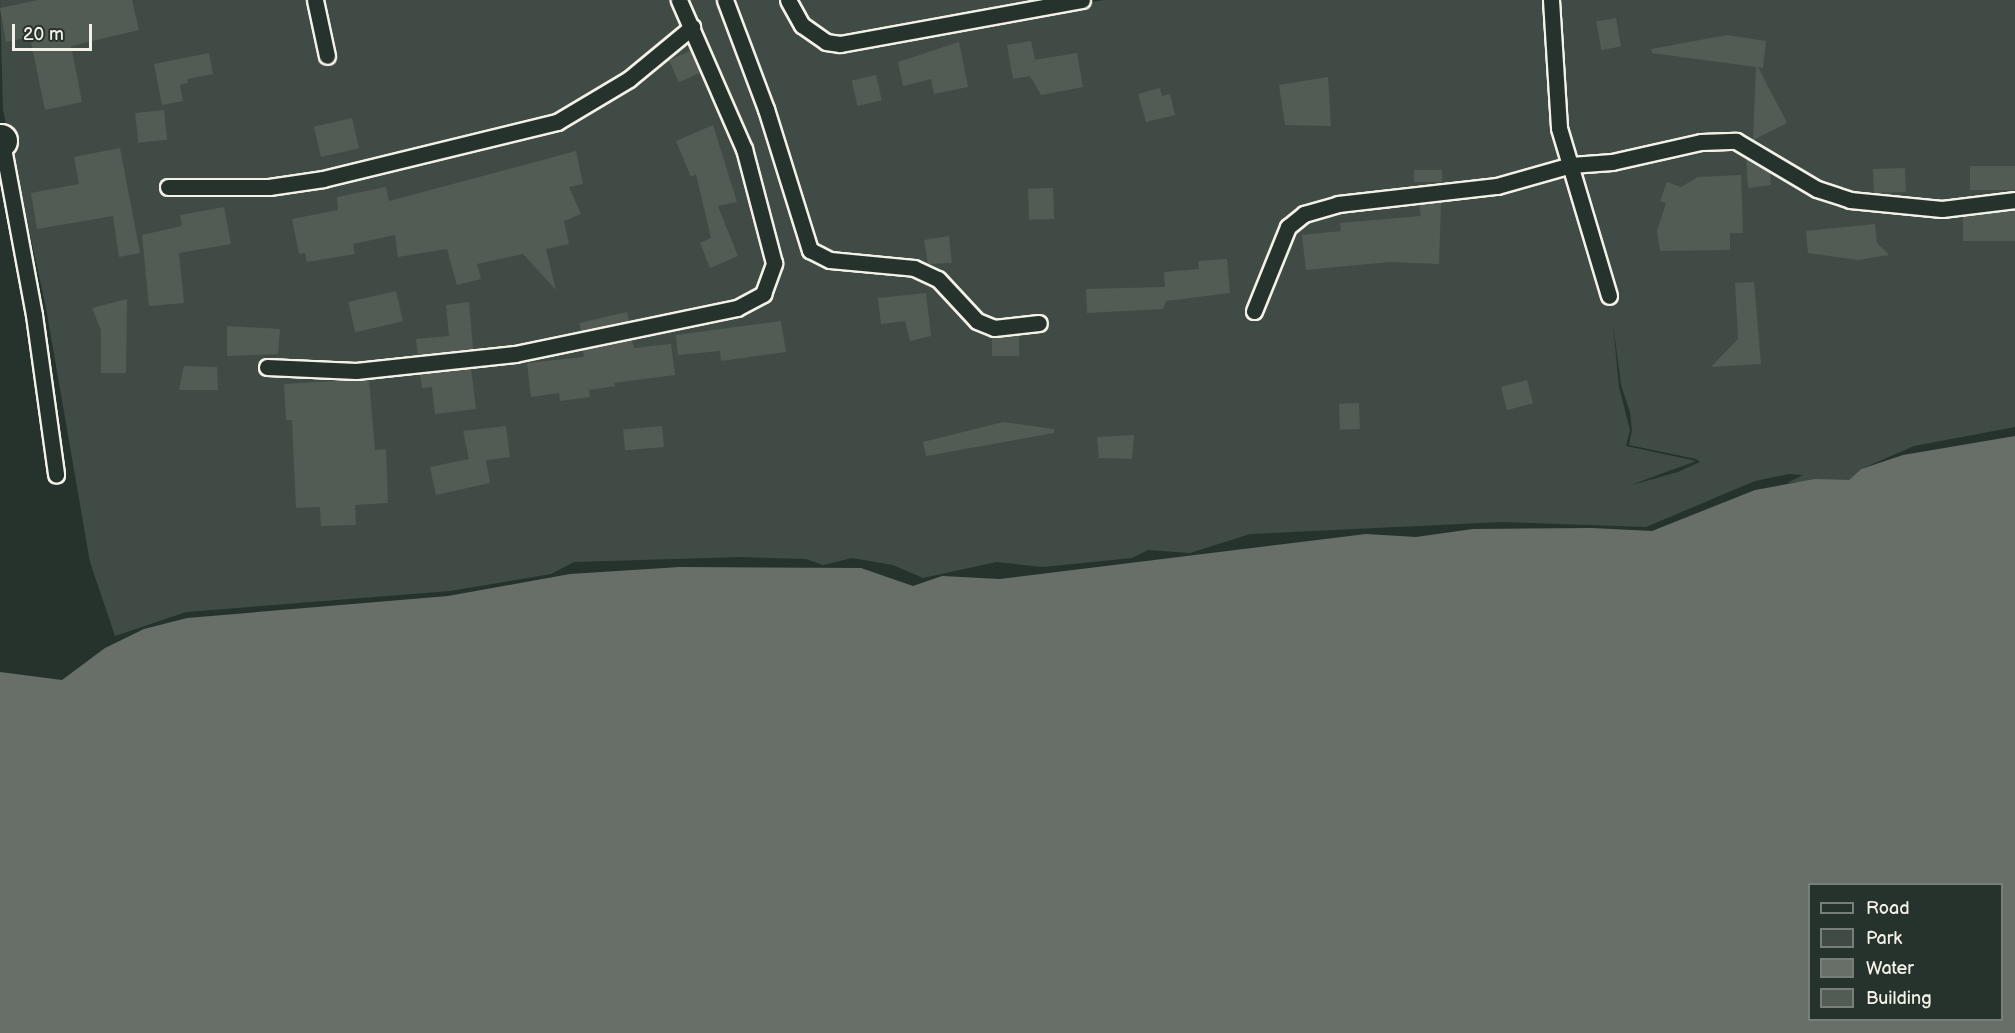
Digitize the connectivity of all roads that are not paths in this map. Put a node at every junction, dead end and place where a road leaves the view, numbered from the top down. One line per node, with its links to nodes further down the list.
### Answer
1 (315, 0): 8 (lane)
2 (679, 0): 7 (lane)
3 (725, 0): 15 (lane)
4 (788, 0): 5 (lane)
5 (1082, 0)
6 (1551, 0): 10 (lane)
7 (692, 27): 11 (lane); 16 (lane)
8 (327, 56)
9 (0, 138): 17 (lane)
10 (1571, 165): 12 (lane); 13 (lane); 14 (lane)
11 (168, 187)
12 (2015, 200)
13 (1609, 296)
14 (1254, 311)
15 (1039, 323)
16 (267, 367)
17 (56, 474)

